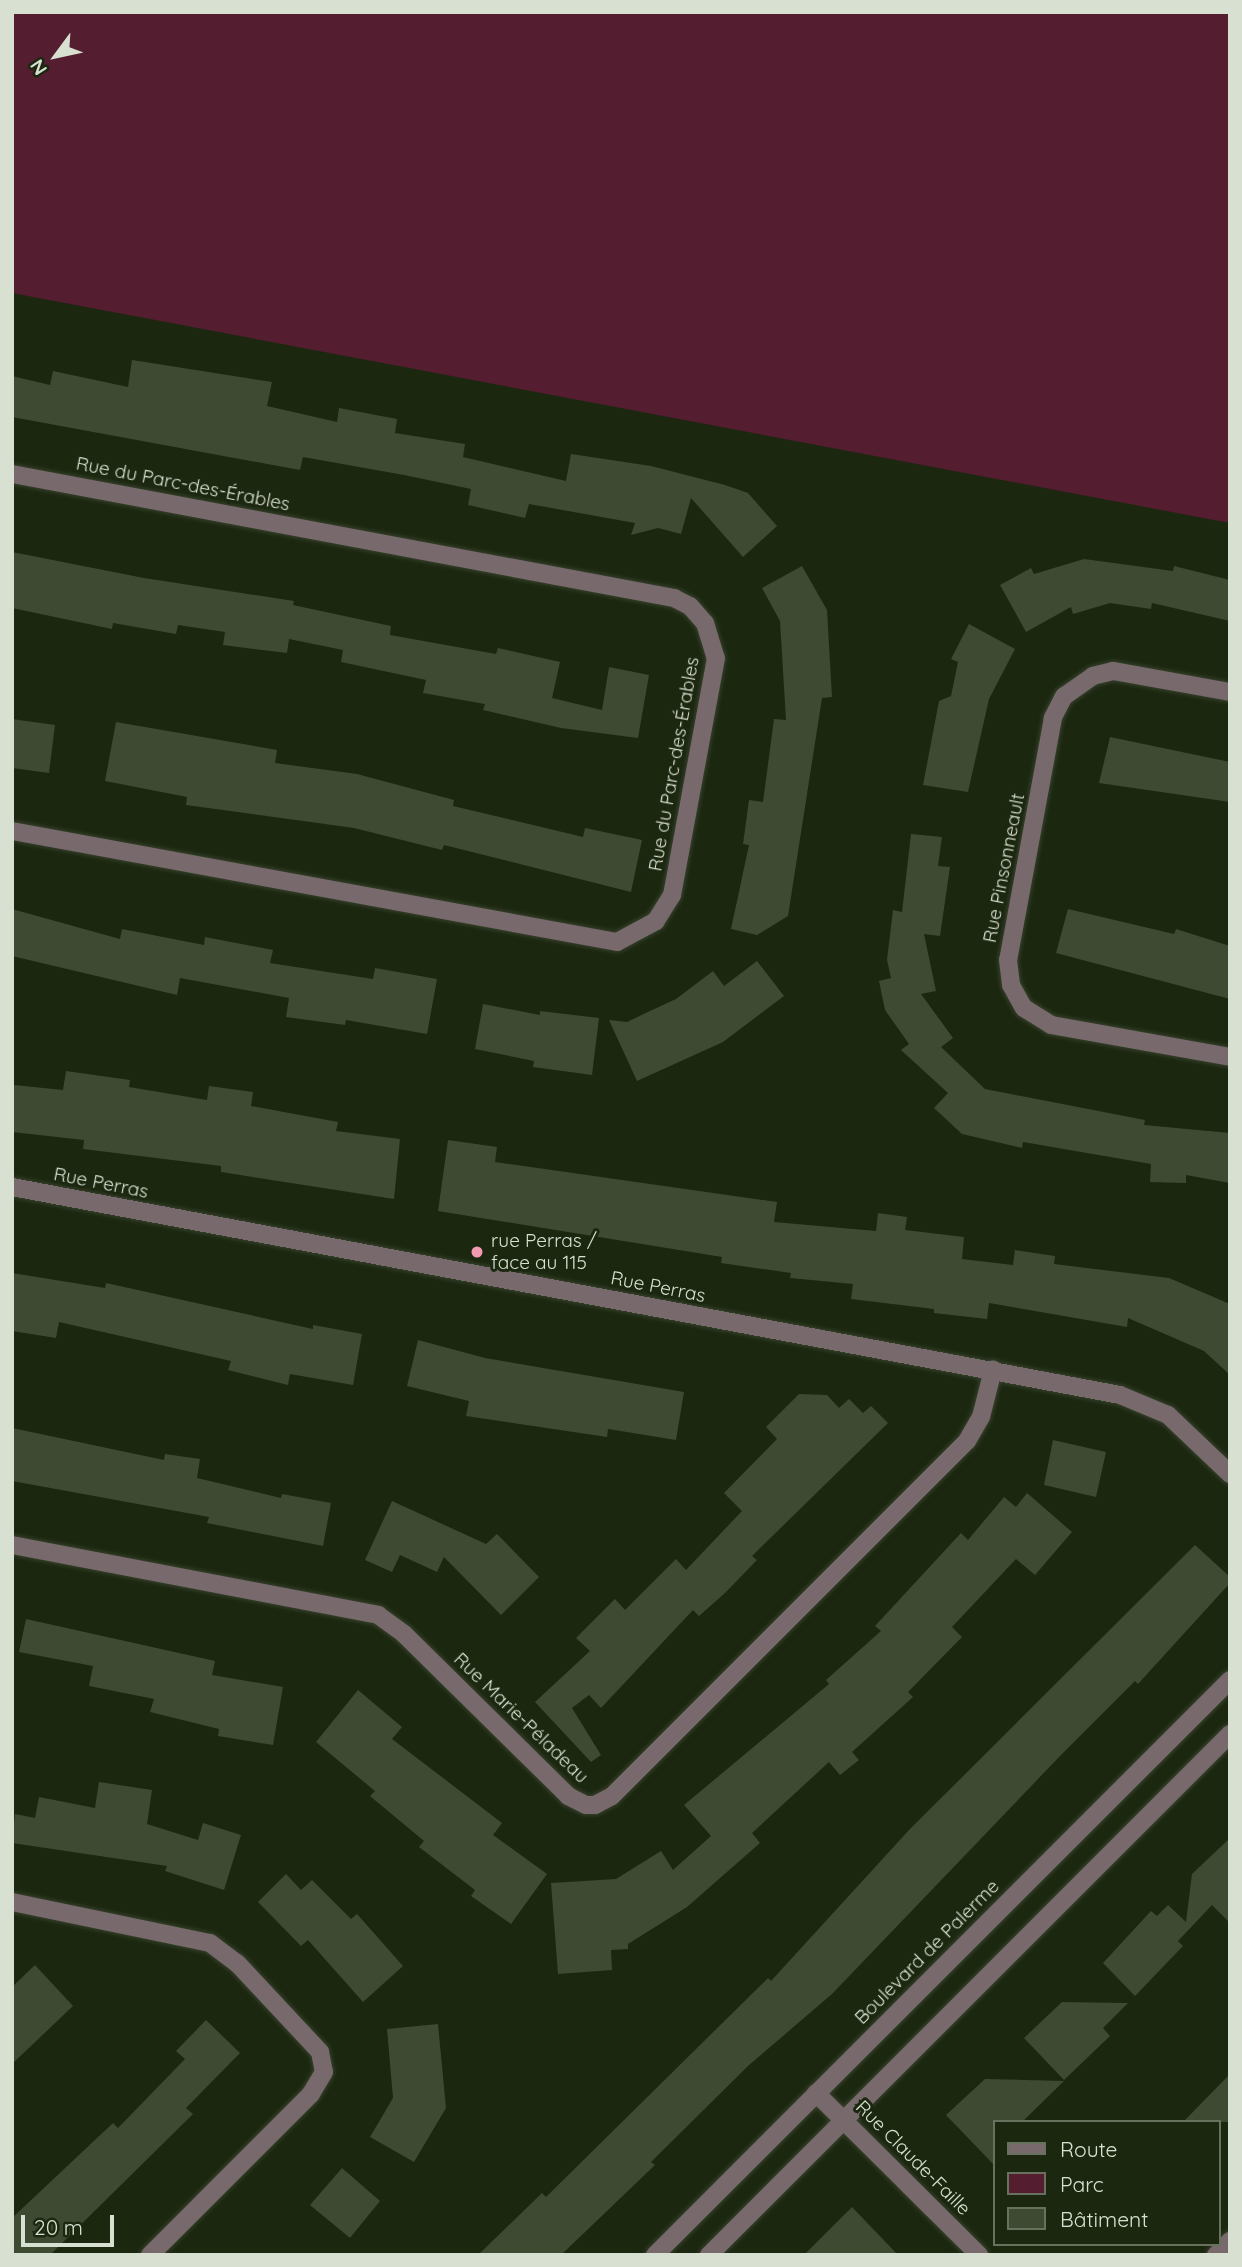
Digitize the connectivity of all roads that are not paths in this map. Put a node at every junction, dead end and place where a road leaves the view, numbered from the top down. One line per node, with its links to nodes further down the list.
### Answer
1 (12, 474): 3 (street, Rue du Parc-des-Érables)
2 (1230, 692): 4 (street, Rue Pinsonneault)
3 (12, 831)
4 (1230, 1058)
5 (12, 1187): 6 (street, Rue Perras)
6 (993, 1370): 7 (street, Rue Perras); 8 (street, Rue Marie-Péladeau)
7 (1230, 1474)
8 (12, 1545)
9 (1230, 1679): 12 (street, Boulevard de Palerme)
10 (1230, 1734): 13 (street)
11 (12, 1902): 15 (street)
12 (816, 2093): 13 (street, Rue Claude-Faille); 16 (street, Boulevard de Palerme)
13 (845, 2120): 17 (street); 18 (street, Rue Claude-Faille)
14 (1230, 2241): 19 (street)
15 (150, 2255)
16 (655, 2255)
17 (709, 2255)
18 (979, 2255)
19 (1216, 2255)

